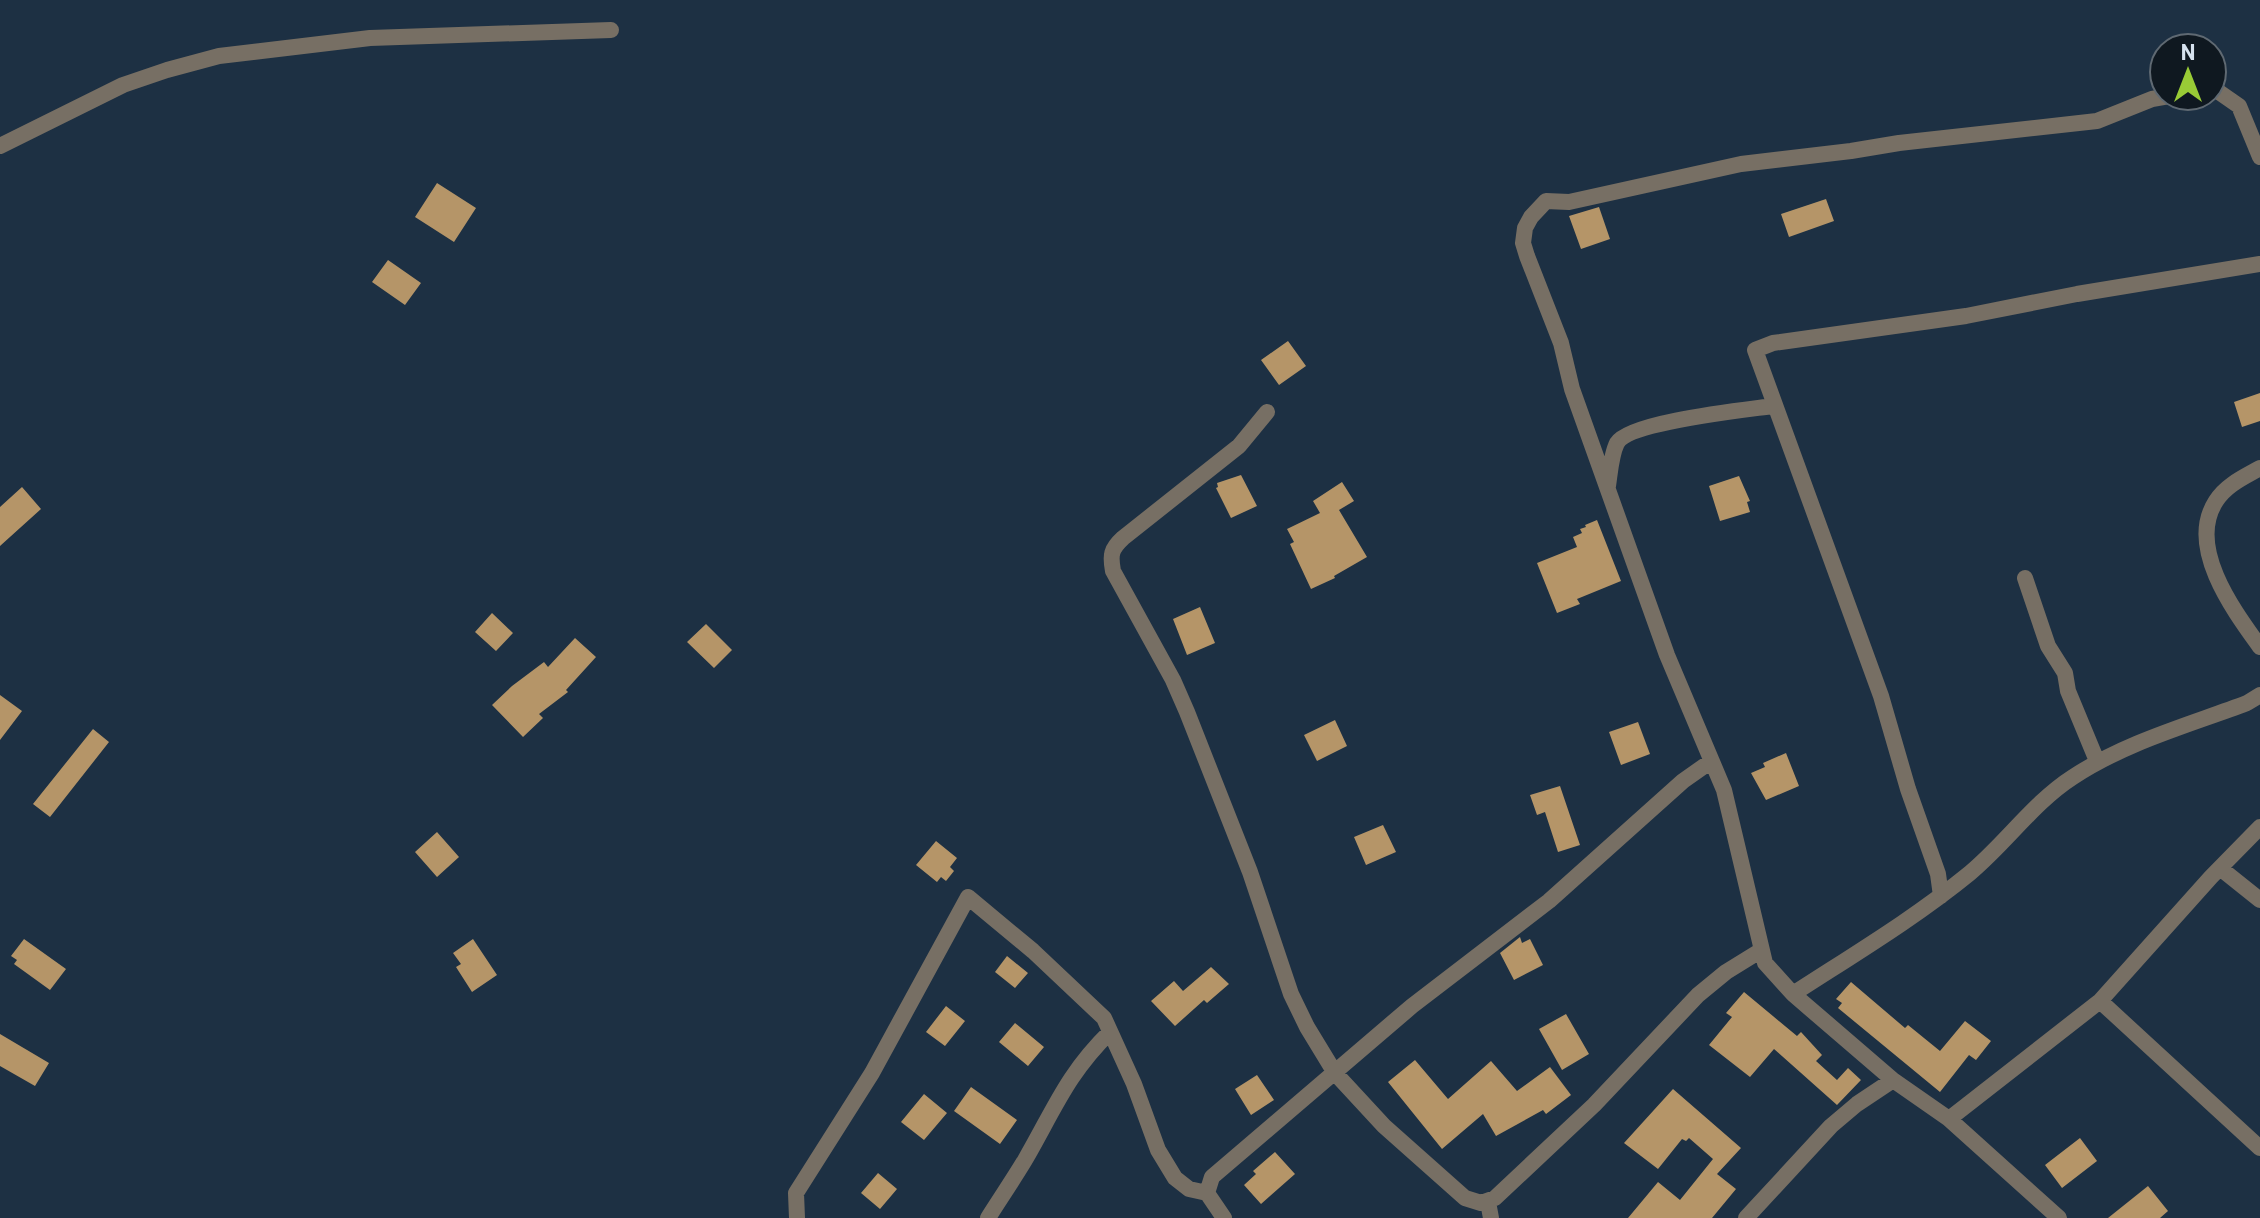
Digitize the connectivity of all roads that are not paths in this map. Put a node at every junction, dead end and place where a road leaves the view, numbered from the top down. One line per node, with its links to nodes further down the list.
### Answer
1 (611, 30): 4 (street)
2 (2228, 98): 5 (street)
3 (2148, 101): 10 (street)
4 (0, 146)
5 (2260, 157)
6 (2260, 264): 7 (street)
7 (1773, 406): 10 (street); 18 (street)
8 (1267, 412): 24 (street)
9 (2260, 468): 12 (street)
10 (1608, 487): 15 (street)
11 (2025, 578): 14 (street)
12 (2260, 647)
13 (2260, 695): 14 (street)
14 (2097, 761): 18 (street)
15 (1710, 762): 20 (street); 24 (street)
16 (2260, 827): 17 (street)
17 (2220, 868): 19 (street); 22 (street)
18 (1941, 896): 21 (street)
19 (2260, 900)
20 (1760, 951): 21 (street); 29 (street)
21 (1793, 994): 25 (street)
22 (2100, 1001): 26 (street); 27 (street)
23 (1110, 1032): 28 (street); 31 (street); 32 (street)
24 (1335, 1073): 28 (street); 29 (street)
25 (1893, 1080): 26 (street); 33 (street)
26 (1949, 1119): 30 (street)
27 (2260, 1148)
28 (1213, 1209)
29 (1489, 1210)
30 (2052, 1216)
31 (797, 1218)
32 (988, 1218)
33 (1746, 1218)

